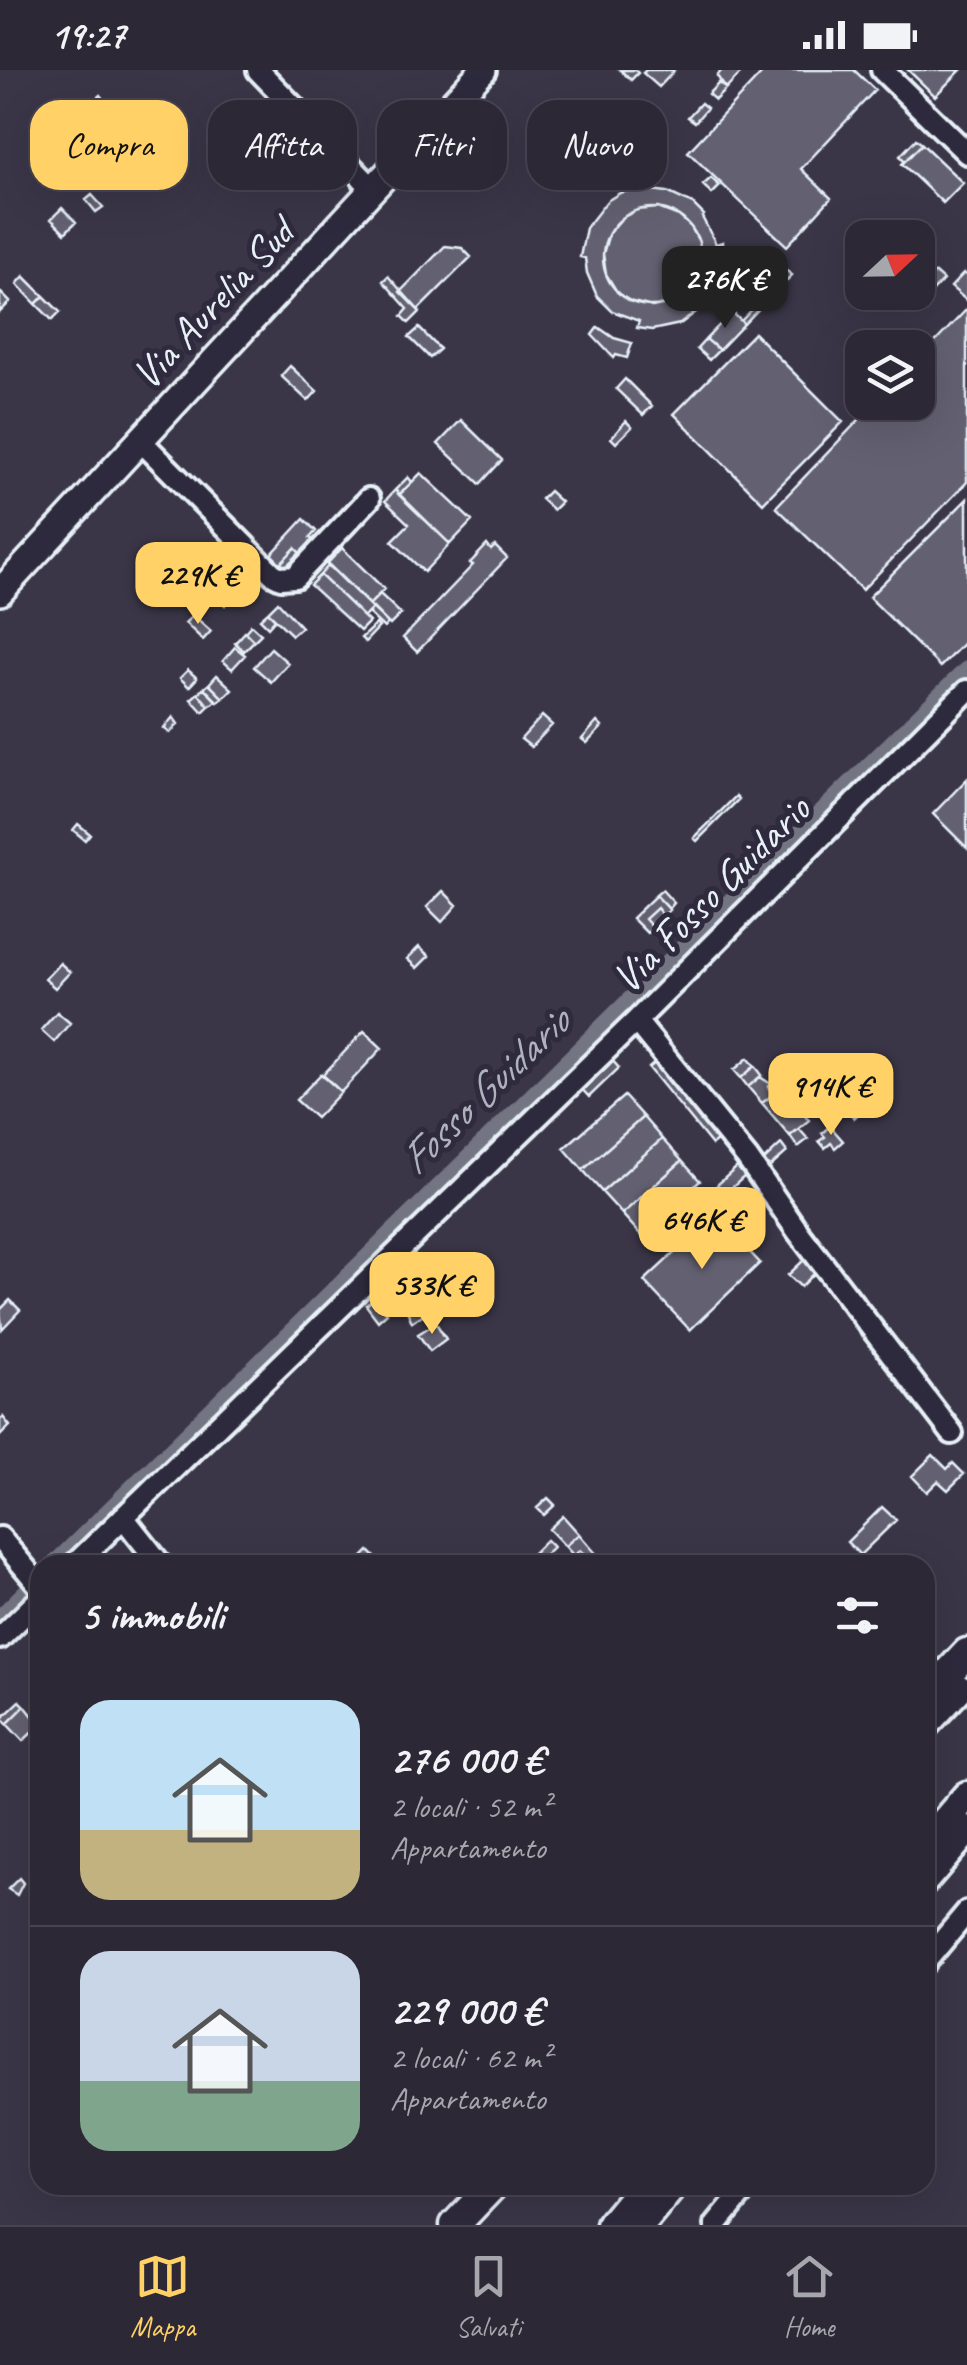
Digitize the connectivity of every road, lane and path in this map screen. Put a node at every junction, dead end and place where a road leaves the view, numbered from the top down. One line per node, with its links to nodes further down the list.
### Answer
1 (258, 70): 5 (street)
2 (484, 70): 5 (main road, Via Aurelia Sud)
3 (882, 70): 4 (street)
4 (967, 154)
5 (373, 189): 6 (main road, Via Aurelia Sud)
6 (141, 441): 7 (street); 8 (main road, Via Aurelia Sud)
7 (369, 499)
8 (0, 592)
9 (967, 691): 10 (street, Via Fosso Guidario)
10 (636, 1021): 11 (street); 12 (street, Via Fosso Guidario)
11 (952, 1433)
12 (123, 1518): 14 (street, Via Fosso Guidario); 15 (street)
13 (0, 1538): 16 (street)
14 (84, 1555)
15 (153, 1555)
16 (30, 1574)
17 (30, 1609): 18 (street)
18 (0, 1638)
19 (967, 1653): 21 (highway)
20 (967, 1680): 22 (highway)
21 (935, 1687)
22 (935, 1714)
23 (967, 1796): 25 (highway)
24 (967, 1830): 26 (highway)
25 (935, 1834)
26 (935, 1868)
27 (967, 1912): 28 (street)
28 (935, 1950)
29 (459, 2195): 34 (highway)
30 (484, 2195): 35 (highway)
31 (636, 2195): 36 (highway)
32 (665, 2195): 37 (highway)
33 (741, 2195): 38 (street)
34 (431, 2225)
35 (455, 2225)
36 (610, 2225)
37 (640, 2225)
38 (716, 2225)

